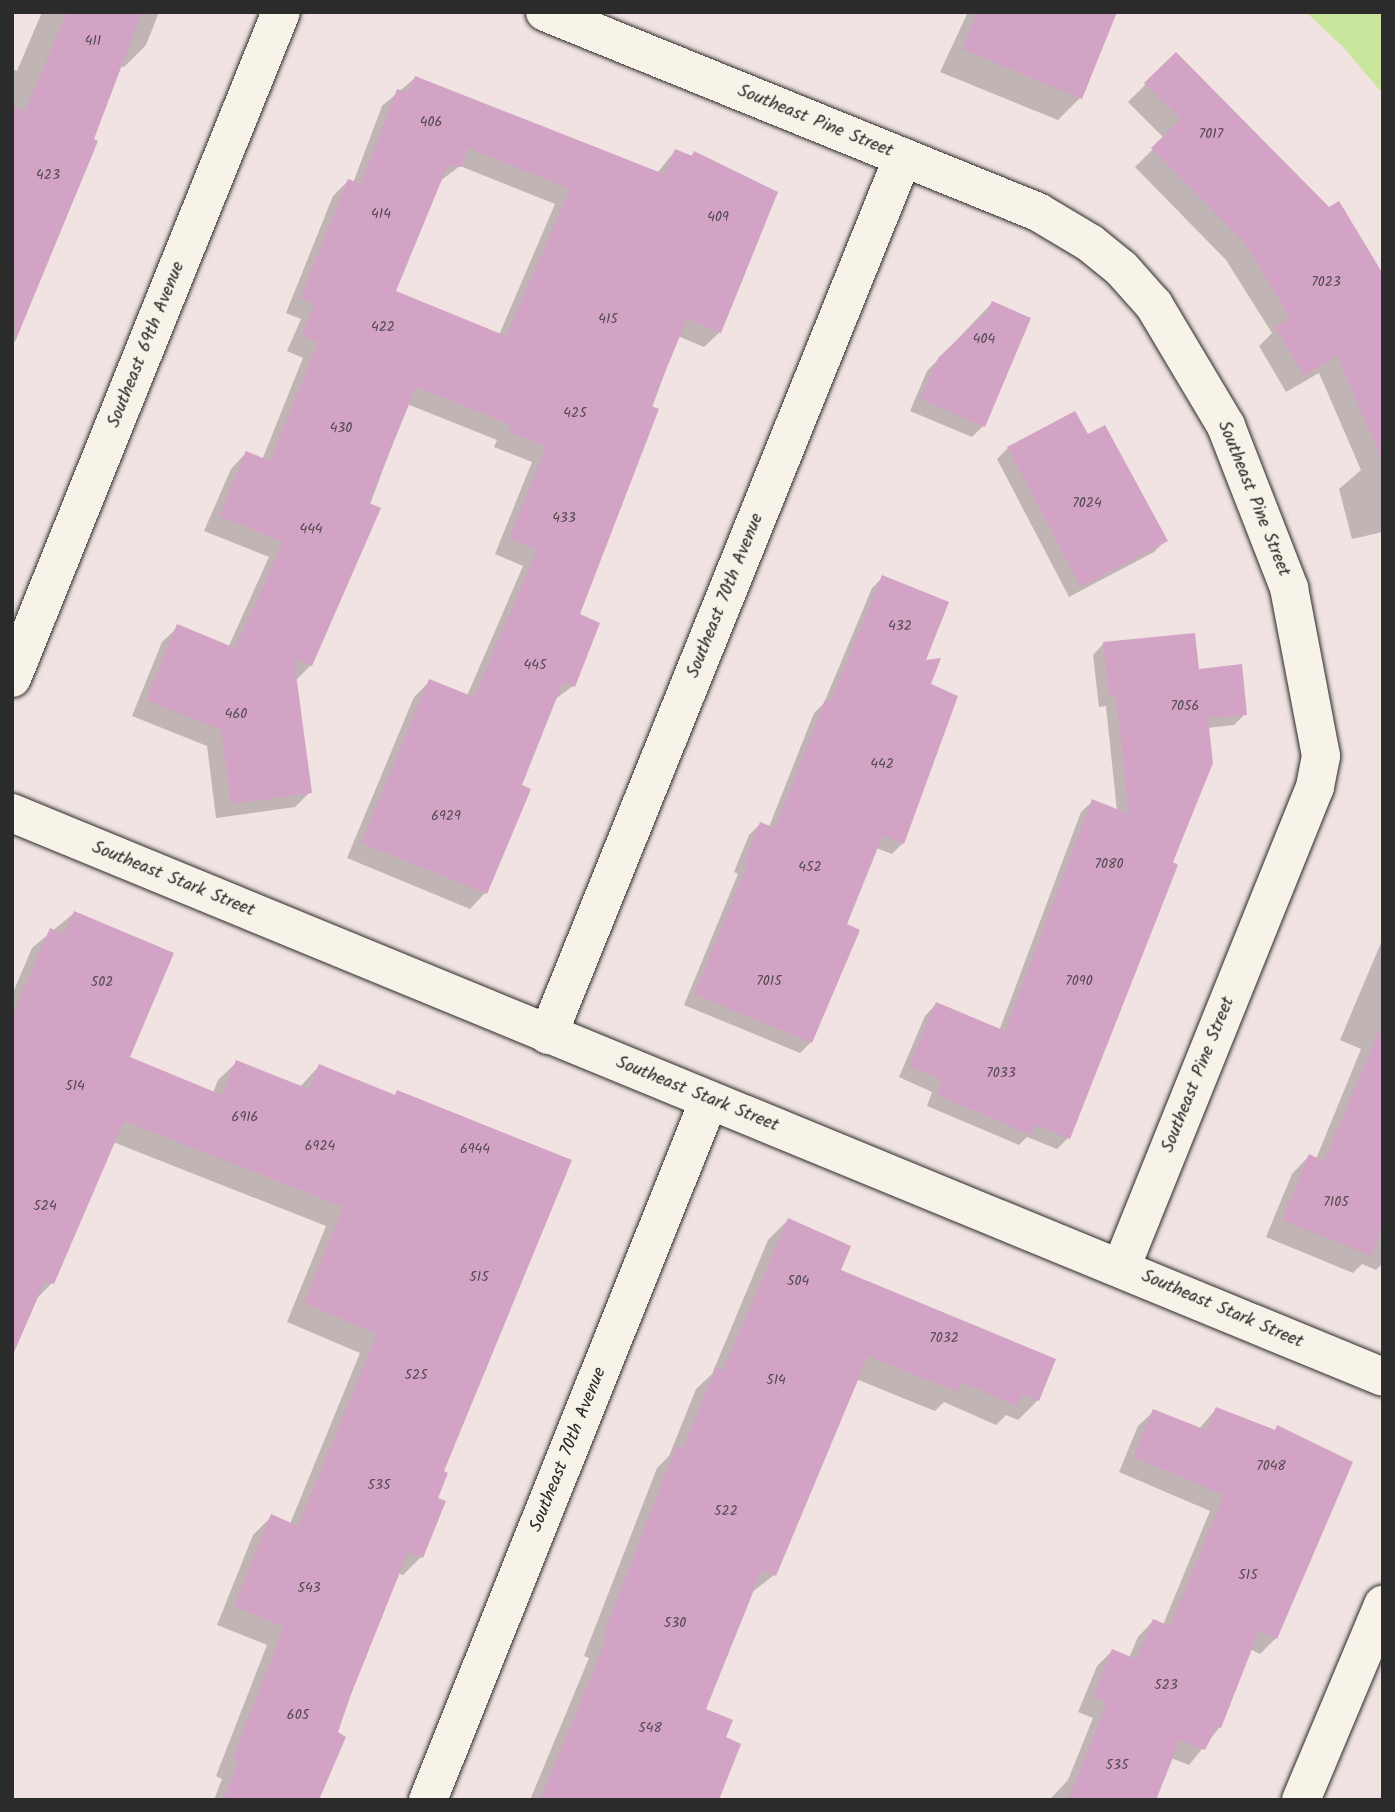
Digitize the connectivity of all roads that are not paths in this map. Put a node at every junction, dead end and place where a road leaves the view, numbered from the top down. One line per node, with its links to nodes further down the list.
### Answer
1 (281, 12): 4 (street, Southeast 69th Avenue)
2 (545, 12): 3 (street, Southeast Pine Street)
3 (903, 157): 6 (street, Southeast 70th Avenue); 8 (street, Southeast Pine Street)
4 (12, 678)
5 (12, 813): 6 (street, Southeast Stark Street)
6 (548, 1035): 7 (street, Southeast Stark Street)
7 (709, 1100): 8 (street, Southeast Stark Street); 11 (street, Southeast 70th Avenue)
8 (1121, 1268): 9 (street, Southeast Stark Street)
9 (1383, 1377)
10 (1383, 1605): 12 (street)
11 (428, 1800)
12 (1301, 1800)

